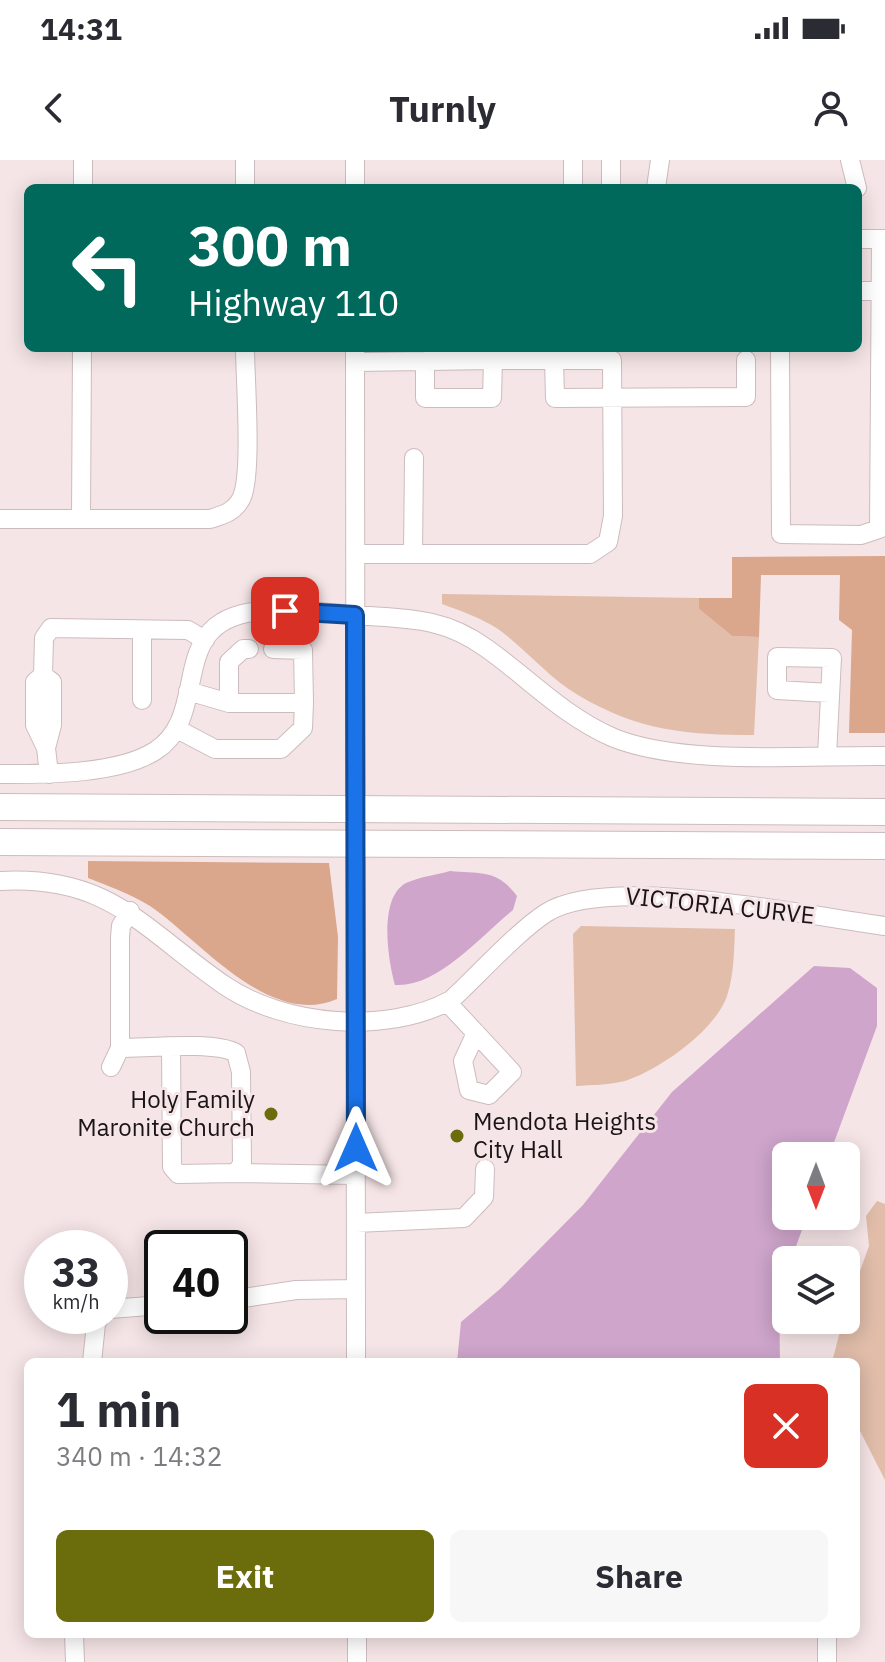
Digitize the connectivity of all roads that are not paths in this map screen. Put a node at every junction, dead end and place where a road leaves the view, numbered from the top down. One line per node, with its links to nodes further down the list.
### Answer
1 (83, 160): 8 (street)
2 (245, 160): 9 (street)
3 (355, 160): 10 (street)
4 (573, 160): 11 (street)
5 (611, 160): 12 (street)
6 (660, 160): 13 (street)
7 (850, 160): 14 (street)
8 (83, 184)
9 (245, 184)
10 (355, 184)
11 (573, 184)
12 (611, 184)
13 (657, 184)
14 (856, 184)
15 (862, 239): 16 (street)
16 (883, 239): 18 (street)
17 (862, 291): 18 (street)
18 (880, 291): 21 (street)
19 (82, 352): 31 (street)
20 (245, 352): 31 (street)
21 (780, 352)
22 (612, 354): 25 (street); 28 (street)
23 (355, 355): 27 (street); 32 (street)
24 (493, 360): 25 (street); 27 (street); 27 (street)
25 (554, 360): 28 (street)
26 (746, 360): 28 (street)
27 (425, 361)
28 (612, 397): 33 (street)
29 (414, 458): 33 (street)
30 (0, 519): 31 (street)
31 (81, 519)
32 (355, 554): 33 (street); 34 (street)
33 (413, 554)
34 (355, 615): 36 (street); 45 (street); 50 (street)
35 (142, 630): 36 (street); 41 (street); 48 (street)
36 (205, 640): 39 (street)
37 (249, 649): 42 (street)
38 (273, 649): 43 (street)
39 (188, 691): 42 (street); 44 (street)
40 (830, 693): 45 (street)
41 (142, 700)
42 (229, 703): 43 (street)
43 (304, 703): 44 (street)
44 (177, 729): 48 (street)
45 (827, 755): 46 (street)
46 (885, 756)
47 (0, 774): 48 (street)
48 (49, 774)
49 (0, 807): 50 (highway)
50 (355, 809): 51 (highway); 53 (street)
51 (885, 812)
52 (0, 842): 53 (highway)
53 (355, 844): 54 (highway); 59 (street)
54 (885, 846)
55 (0, 881): 56 (street, VICTORIA CURVE)
56 (130, 911): 59 (street, VICTORIA CURVE); 61 (street)
57 (885, 926): 58 (street, VICTORIA CURVE)
58 (447, 1002): 59 (street, VICTORIA CURVE); 60 (street)
59 (356, 1020): 66 (street)
60 (476, 1033)
61 (120, 1048): 62 (street); 63 (street)
62 (171, 1048): 65 (street); 65 (street)
63 (111, 1067)
64 (485, 1169): 67 (street)
65 (236, 1173): 66 (street)
66 (356, 1175): 67 (street)
67 (356, 1223): 68 (street)
68 (356, 1289): 69 (street); 72 (street)
69 (248, 1297)
70 (95, 1334): 71 (street)
71 (92, 1358)
72 (356, 1358)
73 (74, 1638): 76 (street)
74 (357, 1638): 77 (street)
75 (827, 1638): 78 (street)
76 (75, 1662)
77 (357, 1662)
78 (827, 1662)

